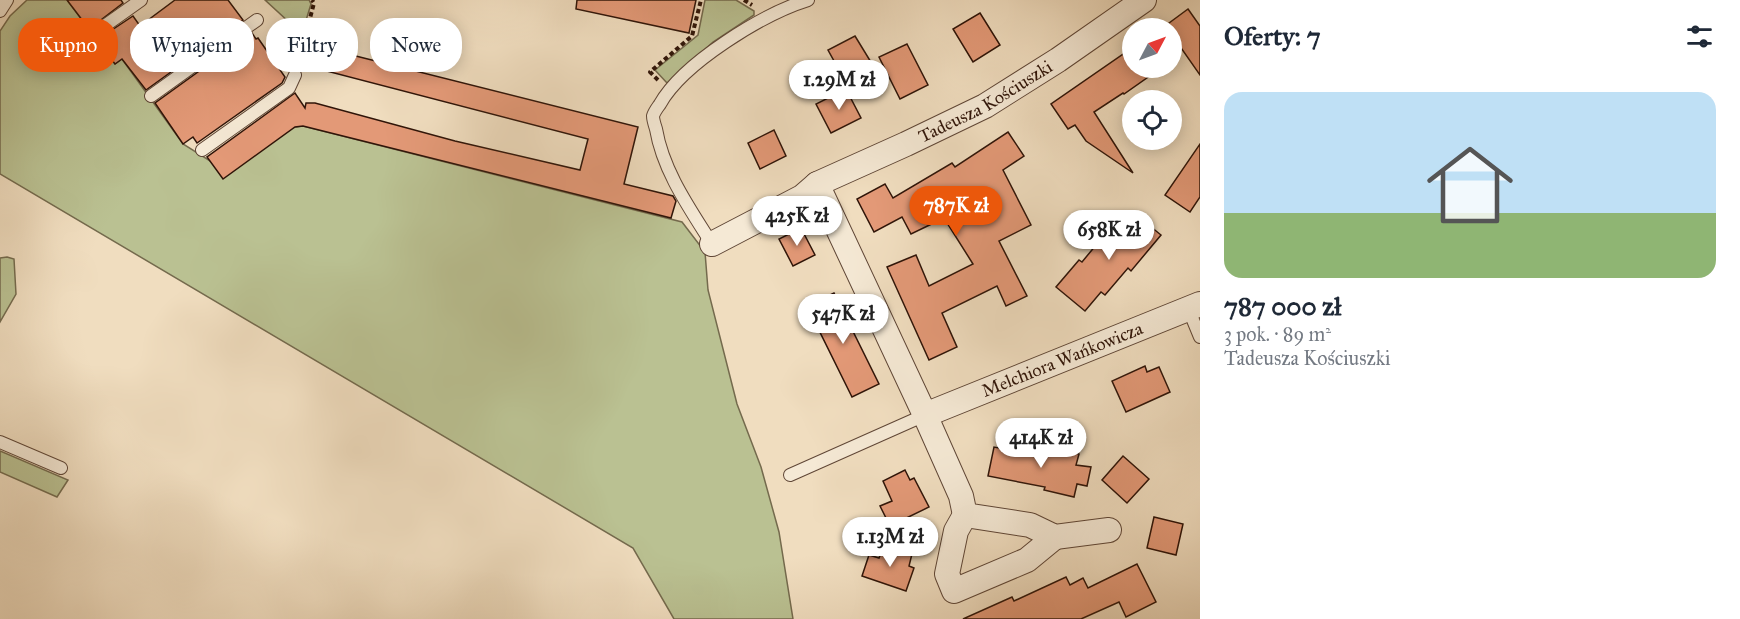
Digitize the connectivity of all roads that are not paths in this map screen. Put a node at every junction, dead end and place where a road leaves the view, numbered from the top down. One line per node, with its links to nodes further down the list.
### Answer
1 (7, 0): 5 (lane)
2 (141, 0): 6 (lane)
3 (808, 0): 12 (lane)
4 (1144, 0): 11 (street, Tadeusza Kościuszki)
5 (0, 11)
6 (116, 18)
7 (257, 20): 9 (lane)
8 (295, 75): 10 (lane)
9 (151, 96)
10 (202, 150)
11 (817, 184): 12 (street, Tadeusza Kościuszki); 15 (street)
12 (712, 244)
13 (1194, 306): 14 (lane); 15 (street, Melchiora Wańkowicza)
14 (1200, 337)
15 (925, 415): 18 (lane); 19 (street)
16 (0, 442): 17 (lane)
17 (61, 468)
18 (790, 475)
19 (965, 515): 21 (street); 21 (street)
20 (1109, 530): 21 (street)
21 (1054, 537)

